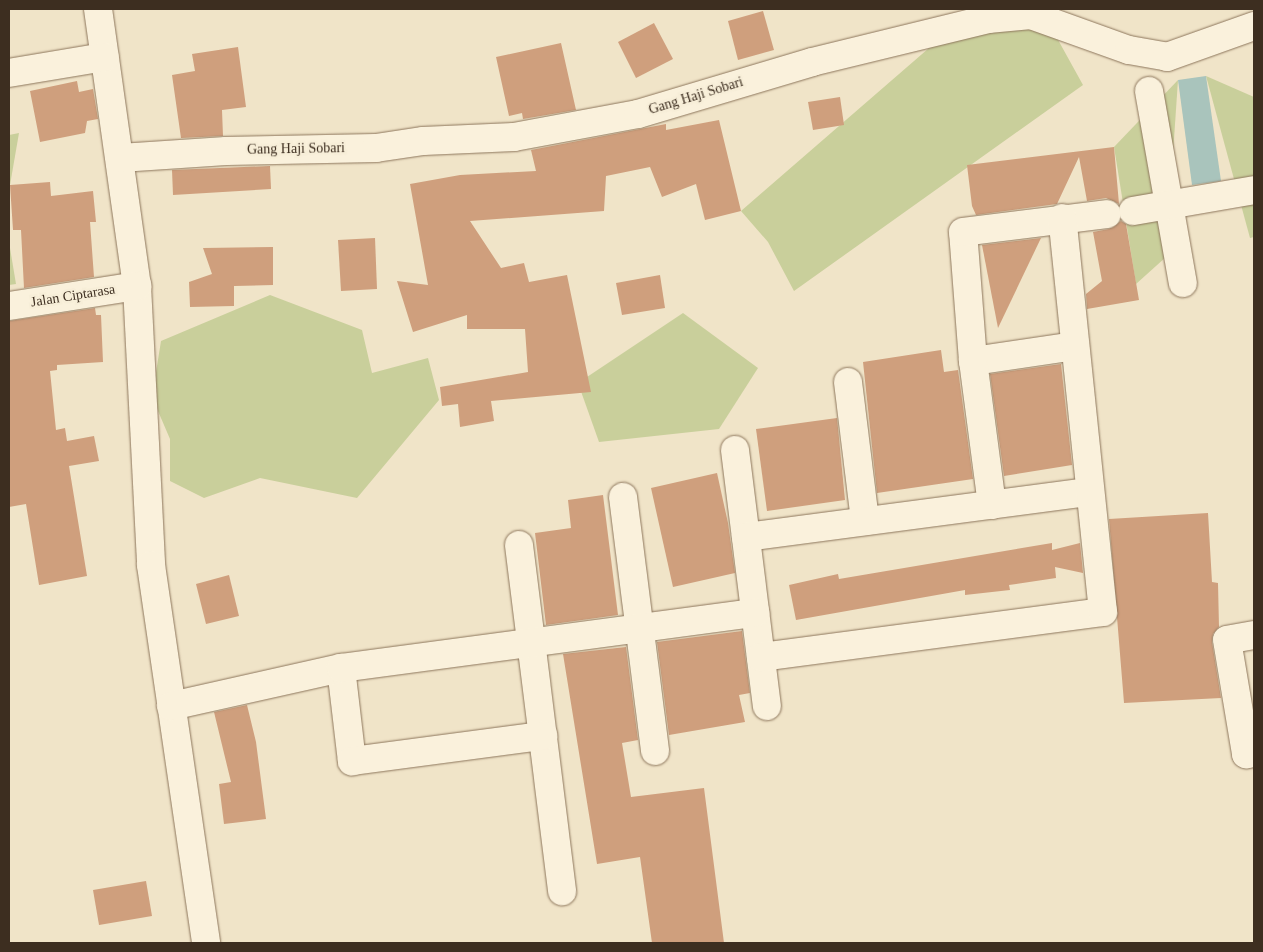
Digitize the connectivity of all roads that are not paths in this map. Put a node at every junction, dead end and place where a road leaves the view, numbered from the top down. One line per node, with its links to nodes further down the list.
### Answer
1 (98, 9): 3 (street)
2 (1254, 26): 6 (street, Gang Haji Sobari)
3 (105, 57): 4 (street); 6 (street)
4 (9, 73)
5 (1149, 90): 8 (street)
6 (120, 158): 11 (street)
7 (1254, 190): 8 (street)
8 (1169, 205): 9 (street); 10 (street)
9 (1062, 218): 13 (street); 14 (street)
10 (1183, 284)
11 (137, 286): 12 (street, Jalan Ciptarasa); 29 (street)
12 (9, 306)
13 (1074, 346): 14 (street); 17 (street)
14 (973, 361): 19 (street)
15 (848, 382): 20 (street)
16 (735, 450): 21 (street)
17 (1088, 492): 19 (street); 27 (street)
18 (623, 497): 24 (street)
19 (992, 505): 20 (street)
20 (865, 521): 21 (street)
21 (746, 537): 23 (street)
22 (519, 545): 26 (street)
23 (755, 613): 24 (street); 27 (street)
24 (640, 628): 26 (street); 32 (street)
25 (1254, 635): 33 (street)
26 (531, 642): 28 (street); 31 (street)
27 (761, 657): 30 (street)
28 (341, 668): 29 (street); 31 (street)
29 (171, 706): 35 (street)
30 (767, 706)
31 (543, 736): 34 (street)
32 (655, 750)
33 (1254, 753)
34 (562, 891)
35 (206, 943)

